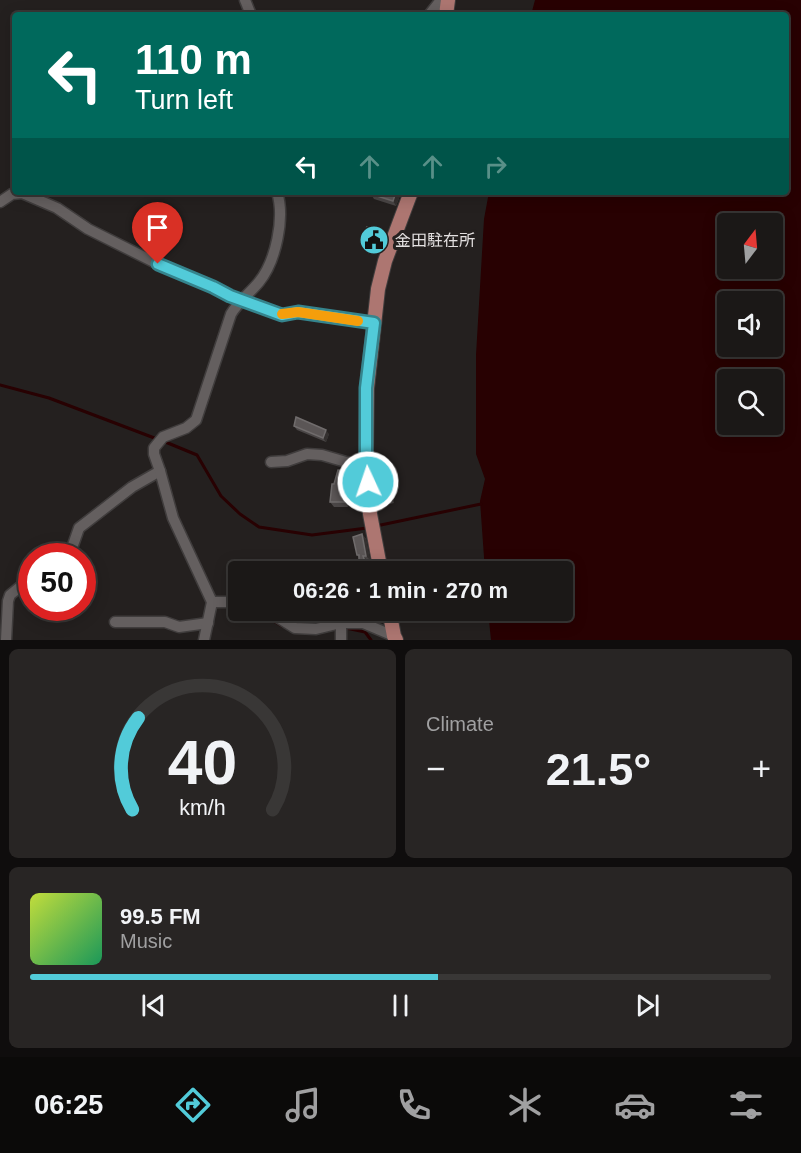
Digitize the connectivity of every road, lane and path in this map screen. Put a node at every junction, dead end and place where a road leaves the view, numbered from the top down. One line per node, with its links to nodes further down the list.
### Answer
1 (441, 0): 2 (street)
2 (431, 12)
3 (24, 195): 6 (street)
4 (278, 195): 6 (street)
5 (410, 195): 7 (main road)
6 (243, 300): 7 (street); 10 (street)
7 (374, 323): 9 (main road)
8 (271, 462): 9 (street)
9 (367, 465): 12 (main road)
10 (160, 471): 11 (street); 15 (street)
11 (74, 543)
12 (379, 561)
13 (18, 589): 14 (street)
14 (4, 600): 23 (street)
15 (212, 602): 16 (street); 20 (street)
16 (228, 602)
17 (284, 621): 21 (street)
18 (391, 621): 22 (main road)
19 (115, 622): 20 (street)
20 (208, 623): 24 (street)
21 (341, 623): 22 (street); 25 (street)
22 (395, 638)
23 (6, 640)
24 (204, 640)
25 (341, 640)

